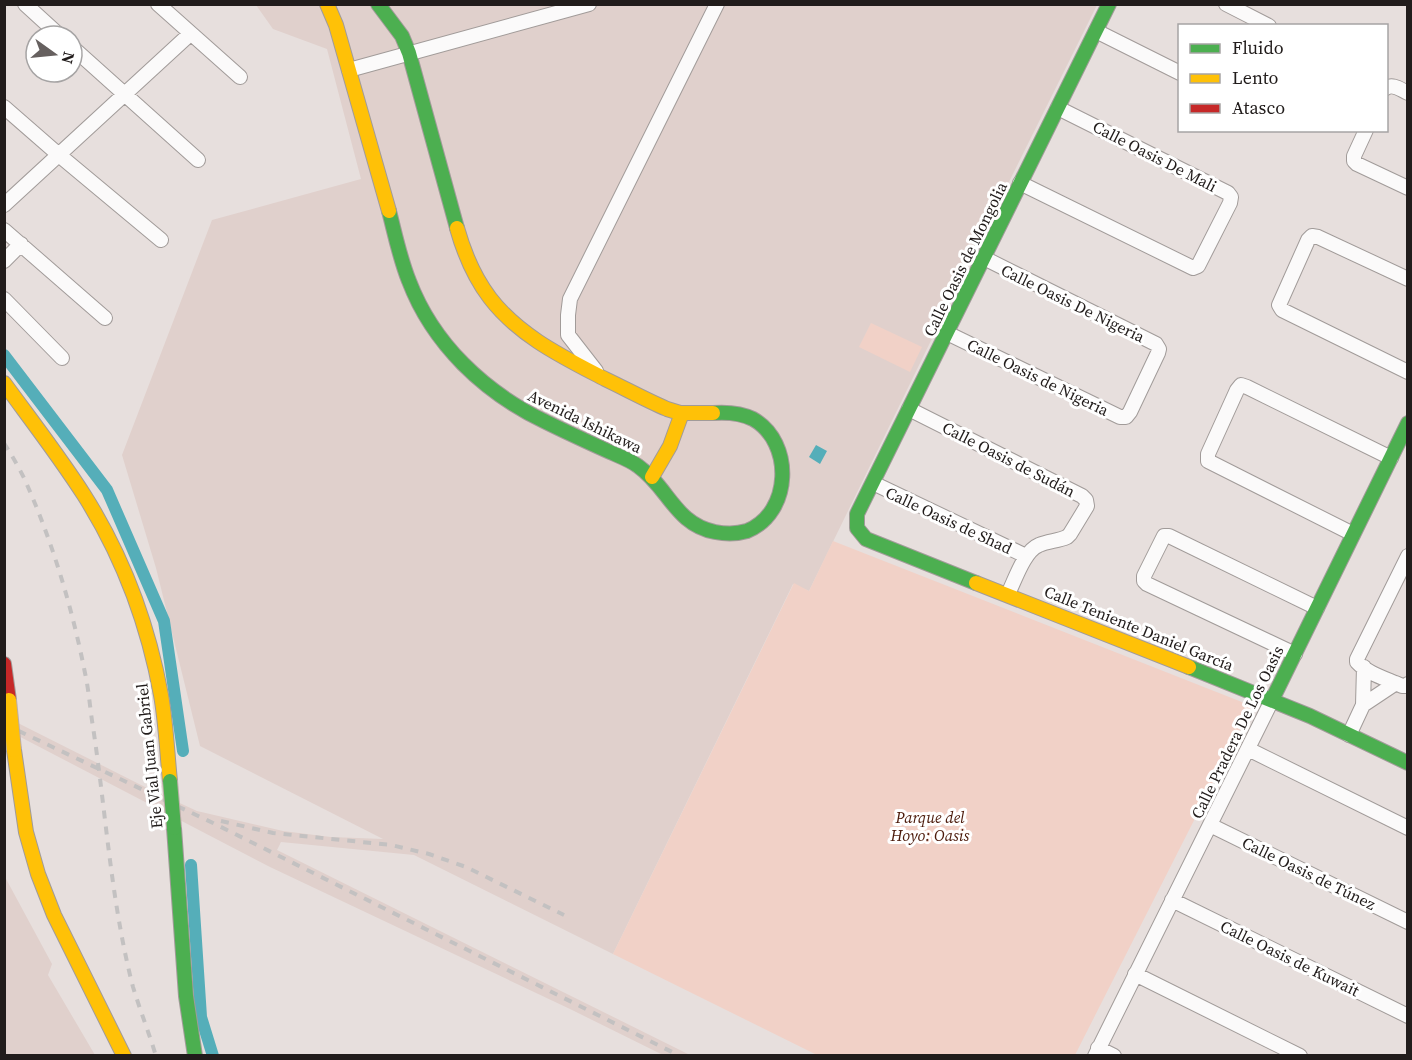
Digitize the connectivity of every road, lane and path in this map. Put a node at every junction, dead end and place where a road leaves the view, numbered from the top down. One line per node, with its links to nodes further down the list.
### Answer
1 (25, 4): 9 (street)
2 (158, 4): 12 (street)
3 (327, 4): 15 (street, Avenida Ishikawa)
4 (378, 4): 13 (street, Avenida Ishikawa)
5 (589, 4): 13 (street)
6 (717, 4): 41 (street)
7 (1109, 4): 11 (street, Calle Oasis de Mongolia)
8 (1226, 4): 10 (street)
9 (47, 24)
10 (1265, 24)
11 (1096, 31): 16 (street); 22 (street, Calle Oasis de Mongolia)
12 (190, 34): 17 (street); 20 (street)
13 (409, 53): 15 (street); 41 (street, Avenida Ishikawa)
14 (84, 58): 20 (street)
15 (349, 70): 47 (street, Avenida Ishikawa)
16 (1178, 72)
17 (240, 77)
18 (1388, 87): 19 (street)
19 (1407, 93)
20 (125, 94): 24 (street); 25 (street)
21 (4, 107): 24 (street)
22 (1058, 108): 26 (street, Calle Oasis de Mongolia); 26 (street, Calle Oasis De Mali)
23 (1365, 132): 27 (street)
24 (58, 155): 28 (street); 30 (street)
25 (198, 160)
26 (1020, 183): 32 (street, Calle Oasis de Mongolia)
27 (1407, 188)
28 (4, 205)
29 (4, 230): 31 (street)
30 (161, 240)
31 (21, 244): 33 (street); 36 (street)
32 (984, 258): 37 (street, Calle Oasis de Mongolia); 38 (street, Calle Oasis De Nigeria)
33 (4, 261)
34 (1407, 279): 40 (street)
35 (4, 299): 39 (street)
36 (105, 318)
37 (946, 333): 38 (street, Calle Oasis de Nigeria); 43 (street, Calle Oasis de Mongolia)
38 (1159, 349)
39 (62, 358)
40 (1407, 372)
41 (599, 375): 44 (street, Avenida Ishikawa)
42 (4, 383): 72 (street, Eje Vial Juan Gabriel, bridge)
43 (909, 409): 48 (street, Calle Oasis de Mongolia); 51 (street, Calle Oasis de Sudán)
44 (682, 413): 47 (street); 47 (street, Avenida Ishikawa)
45 (1407, 423): 46 (street, Calle Pradera De Los Oasis)
46 (1390, 458): 50 (street, Calle Pradera De Los Oasis); 50 (street)
47 (652, 477)
48 (873, 483): 49 (street, Calle Oasis de Mongolia); 51 (street, Calle Oasis de Shad)
49 (857, 529): 53 (street, Calle Teniente Daniel García)
50 (1353, 534): 54 (street, Calle Pradera De Los Oasis)
51 (1026, 556): 53 (street)
52 (1407, 556): 57 (street)
53 (1008, 594): 59 (street, Calle Teniente Daniel García)
54 (1317, 608): 55 (street, Calle Pradera De Los Oasis); 55 (street)
55 (1295, 654): 59 (street, Calle Pradera De Los Oasis)
56 (4, 664): 71 (street, bridge)
57 (1364, 668): 58 (street); 60 (street)
58 (1402, 684): 60 (street)
59 (1272, 700): 61 (street, Calle Teniente Daniel García); 62 (street, Calle Pradera De Los Oasis)
60 (1363, 705): 61 (street)
61 (1349, 735): 63 (street, Calle Teniente Daniel García)
62 (1248, 749): 64 (street, Calle Pradera De Los Oasis); 65 (street)
63 (1407, 763)
64 (1210, 825): 66 (street, Calle Pradera De Los Oasis); 67 (street, Calle Oasis de Túnez)
65 (1407, 828)
66 (1172, 900): 68 (street, Calle Pradera De Los Oasis); 69 (street, Calle Oasis de Kuwait)
67 (1407, 922)
68 (1135, 974): 70 (street, Calle Pradera De Los Oasis); 74 (street)
69 (1407, 1016)
70 (1096, 1052): 73 (street)
71 (124, 1056)
72 (195, 1056)
73 (1114, 1056)
74 (1300, 1056)

